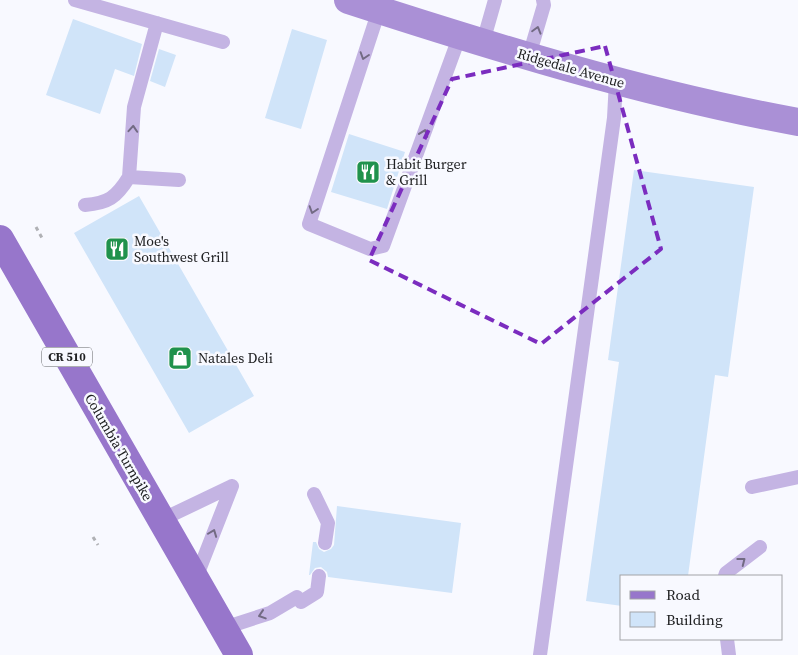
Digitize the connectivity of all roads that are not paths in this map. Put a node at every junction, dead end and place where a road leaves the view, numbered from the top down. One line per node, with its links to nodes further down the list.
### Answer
1 (75, 0): 5 (lane)
2 (495, 0): 6 (lane)
3 (543, 2): 8 (lane, one-way to 3)
4 (360, 3): 6 (main road, Ridgedale Avenue); 6 (lane, one-way to 6)
5 (157, 23): 7 (lane); 11 (lane, one-way to 5)
6 (472, 39): 8 (main road, Ridgedale Avenue)
7 (223, 42)
8 (529, 56): 9 (main road, Ridgedale Avenue)
9 (616, 81): 10 (main road, Ridgedale Avenue); 27 (lane)
10 (798, 122)
11 (129, 177): 12 (lane); 13 (lane)
12 (179, 180)
13 (85, 205)
14 (0, 239): 18 (main road, Columbia Turnpike / CR 510)
15 (798, 478): 16 (lane)
16 (752, 487)
17 (314, 494): 19 (lane)
18 (161, 520): 23 (main road, Columbia Turnpike / CR 510); 23 (lane, one-way to 18)
19 (325, 543)
20 (760, 546): 21 (lane, one-way to 20)
21 (725, 575)
22 (319, 576): 24 (lane, one-way to 24)
23 (196, 578): 24 (main road, Columbia Turnpike / CR 510)
24 (224, 628): 26 (main road, Columbia Turnpike / CR 510)
25 (727, 640): 28 (lane)
26 (239, 655)
27 (540, 655)
28 (728, 655)

